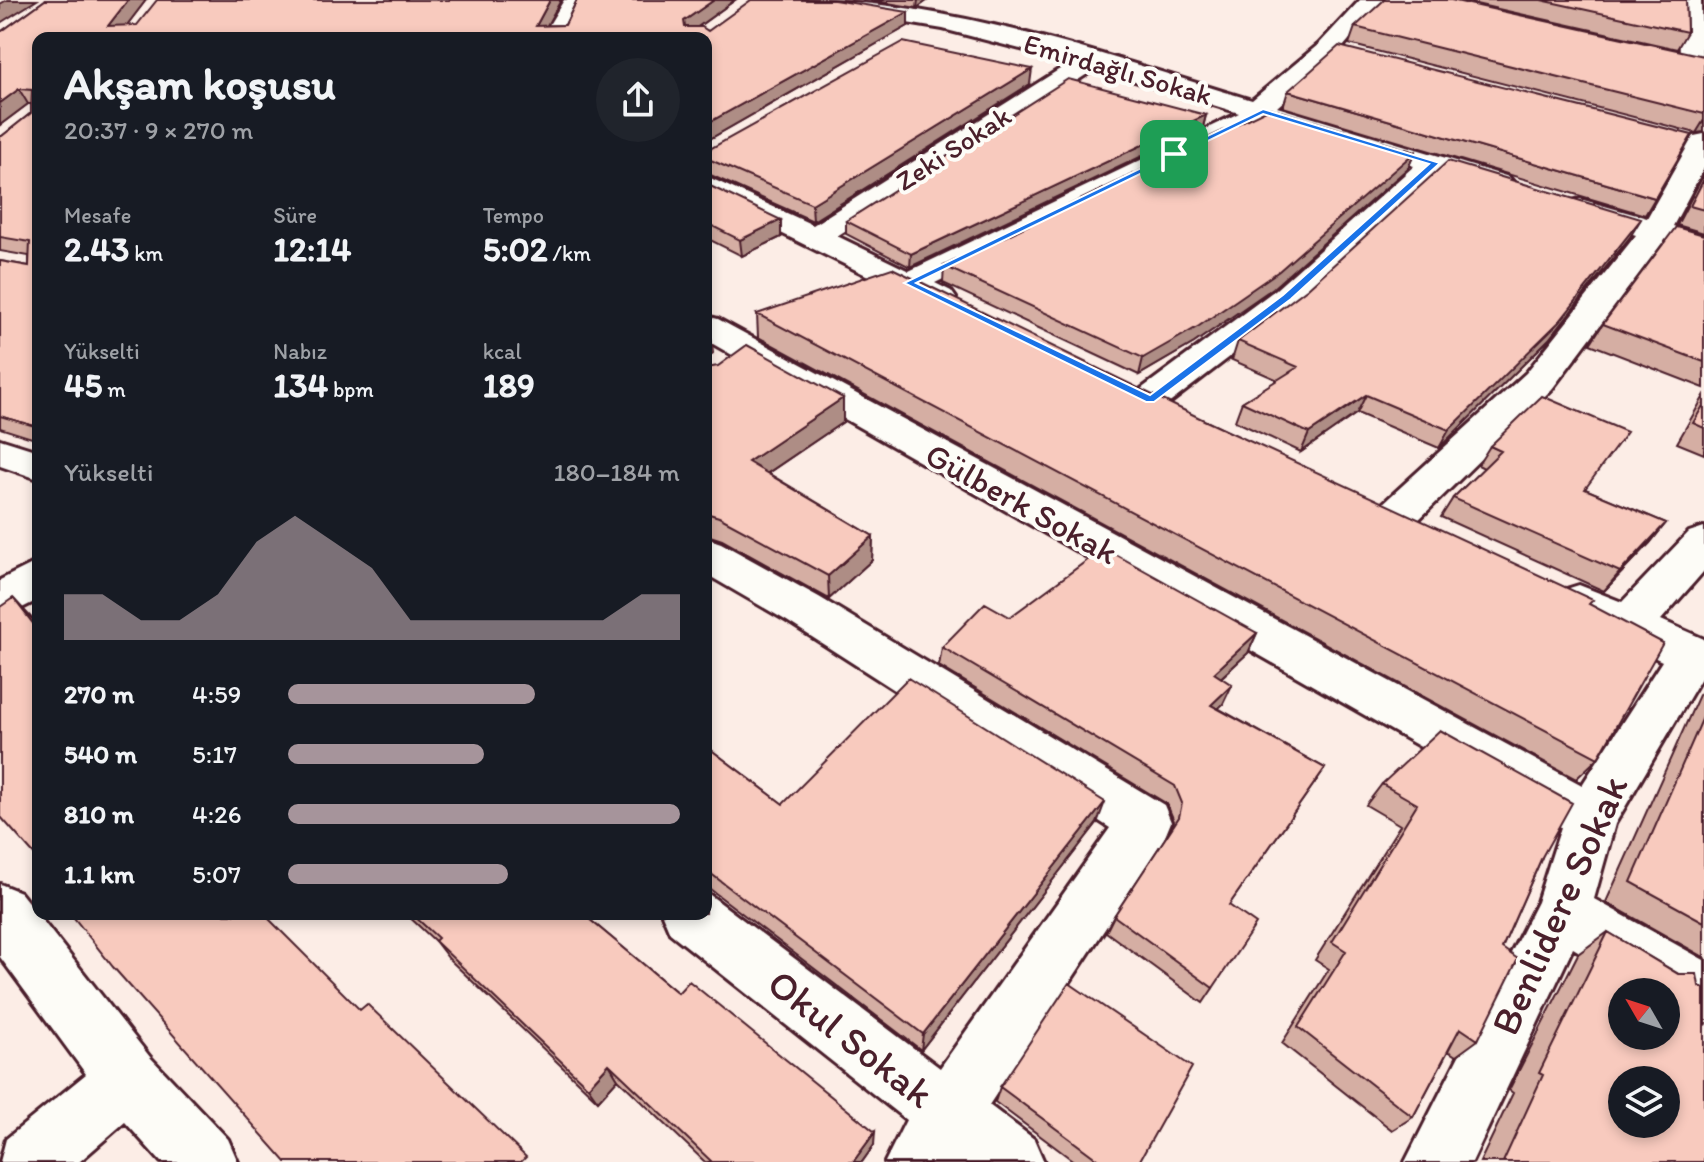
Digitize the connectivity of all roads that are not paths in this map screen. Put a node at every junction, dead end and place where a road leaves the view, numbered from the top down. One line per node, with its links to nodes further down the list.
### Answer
1 (576, 0): 7 (street)
2 (810, 0): 6 (street, Emirdağlı Sokak)
3 (967, 0): 6 (street)
4 (1372, 0): 9 (street)
5 (1690, 0): 13 (street)
6 (944, 22): 8 (street); 12 (street, Emirdağlı Sokak)
7 (557, 32)
8 (904, 44)
9 (1328, 49): 11 (street); 14 (street)
10 (1663, 56): 13 (street)
11 (1358, 57)
12 (1092, 60): 14 (street, Emirdağlı Sokak); 21 (street, Zeki Sokak)
13 (1699, 64)
14 (1263, 112): 16 (street, Emirdağlı Sokak); 23 (street)
15 (1696, 143): 20 (street)
16 (1435, 163): 18 (street, Emirdağlı Sokak); 26 (street)
17 (712, 188): 21 (street)
18 (1523, 190)
19 (1553, 199): 20 (street)
20 (1655, 231): 22 (street); 31 (street)
21 (815, 237): 23 (street)
22 (1704, 246)
23 (909, 283): 24 (street)
24 (966, 311)
25 (712, 335): 39 (street, Gülberk Sokak)
26 (1194, 420)
27 (0, 452): 28 (street)
28 (32, 465)
29 (32, 470): 30 (street)
30 (0, 482)
31 (1436, 536)
32 (1704, 543): 37 (street)
33 (712, 557): 45 (street)
34 (32, 582): 36 (street)
35 (1546, 587): 37 (street)
36 (0, 602)
37 (1629, 625): 38 (street)
38 (1697, 657): 39 (street, Benlidere Sokak)
39 (1591, 817): 41 (street, Benlidere Sokak)
40 (0, 911): 44 (street)
41 (1562, 911): 43 (street); 49 (street, Benlidere Sokak)
42 (697, 920): 45 (street, Okul Sokak)
43 (1704, 993)
44 (128, 1079): 46 (street); 47 (street)
45 (932, 1137): 48 (street, Okul Sokak)
46 (29, 1162)
47 (205, 1162)
48 (1011, 1162)
49 (1438, 1162)

